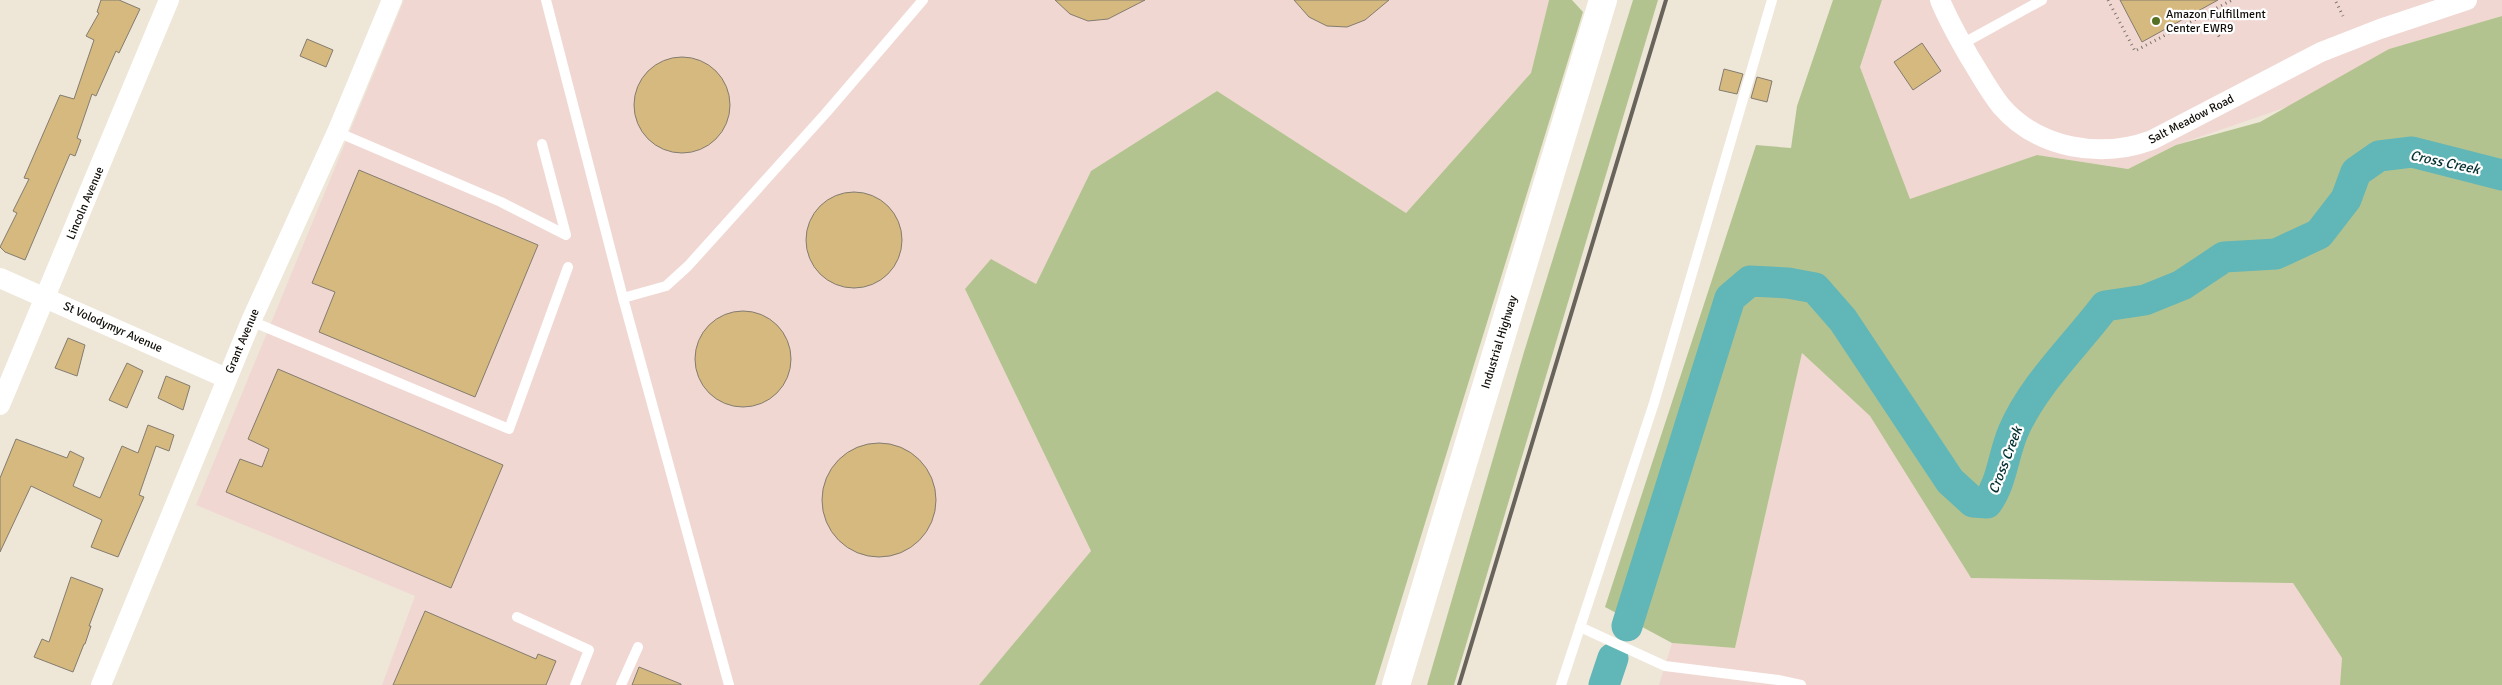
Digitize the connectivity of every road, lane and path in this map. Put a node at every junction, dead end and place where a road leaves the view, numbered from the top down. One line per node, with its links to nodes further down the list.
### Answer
1 (169, 0): 21 (street, Lincoln Avenue)
2 (392, 0): 17 (street, Grant Avenue)
3 (546, 0): 22 (lane)
4 (923, 0): 22 (lane)
5 (1603, 0): 33 (main road, Industrial Highway)
6 (1772, 0): 27 (lane)
7 (1940, 0): 16 (street, Salt Meadow Road)
8 (2042, 0): 16 (lane)
9 (2108, 0): 13 (path)
10 (2232, 0): 13 (path)
11 (2466, 0): 16 (street, Salt Meadow Road)
12 (2336, 2): 14 (path)
13 (2206, 14): 15 (path)
14 (2343, 16)
15 (2220, 38)
16 (1962, 44)
17 (337, 132): 18 (lane); 23 (street, Grant Avenue)
18 (542, 144)
19 (568, 267): 23 (lane)
20 (0, 278): 21 (street, St Volodymyr Avenue)
21 (46, 297): 24 (street, St Volodymyr Avenue); 25 (street, Lincoln Avenue)
22 (623, 298): 32 (lane)
23 (251, 321): 24 (street, Grant Avenue)
24 (226, 378): 29 (street, Grant Avenue)
25 (0, 405)
26 (517, 617): 30 (lane)
27 (1580, 626): 34 (lane); 35 (lane)
28 (638, 646): 31 (lane)
29 (101, 685)
30 (575, 685)
31 (621, 685)
32 (729, 685)
33 (1396, 685)
34 (1561, 685)
35 (1801, 685)

